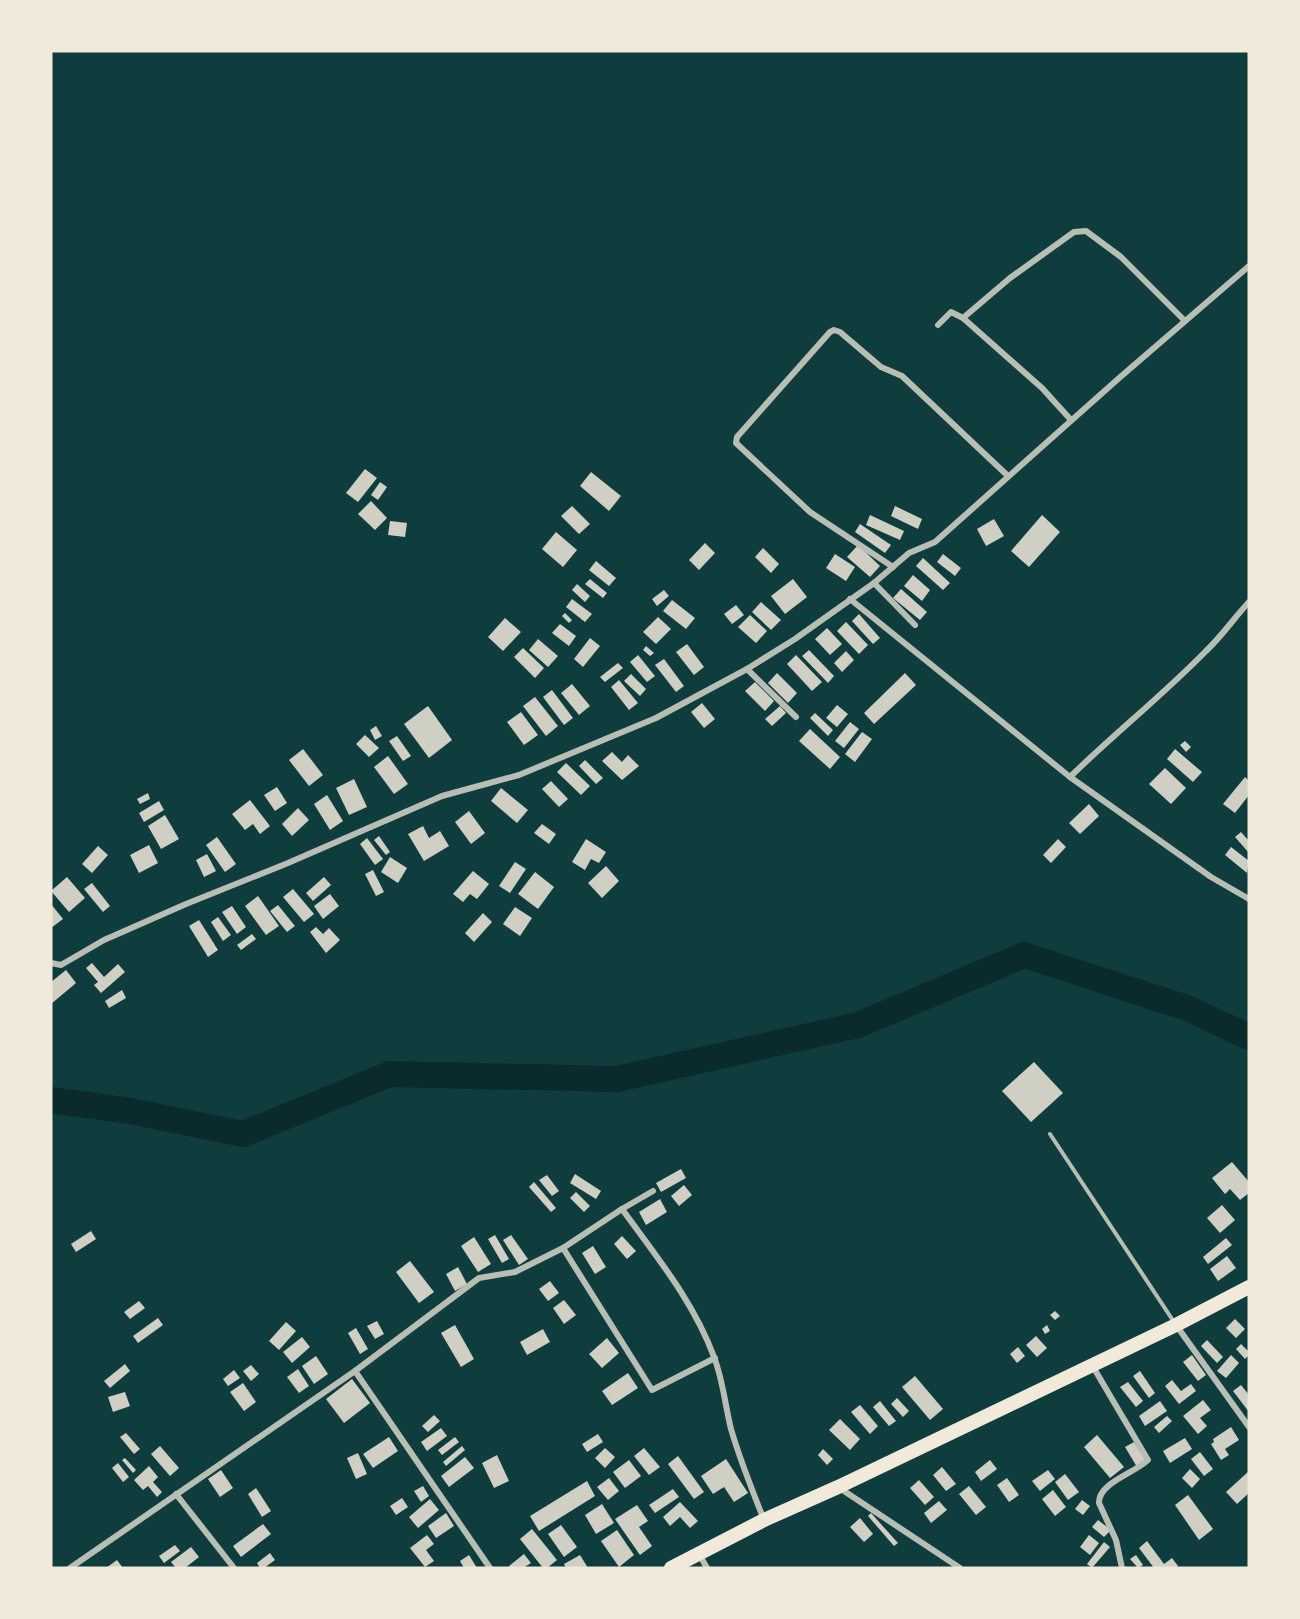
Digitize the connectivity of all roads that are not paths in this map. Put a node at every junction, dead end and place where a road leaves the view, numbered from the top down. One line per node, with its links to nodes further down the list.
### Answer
1 (1249, 266): 3 (street)
2 (963, 318): 3 (street); 4 (street); 5 (street)
3 (1185, 321): 5 (street)
4 (938, 325)
5 (1071, 420): 6 (street)
6 (1008, 476): 7 (street); 7 (street)
7 (893, 567): 8 (street)
8 (874, 583): 9 (street); 11 (street)
9 (850, 600): 12 (street); 14 (street)
10 (1249, 602): 14 (street)
11 (915, 625)
12 (747, 669): 13 (street); 16 (street)
13 (796, 717)
14 (1070, 777): 15 (street)
15 (1249, 899)
16 (51, 963)
17 (1050, 1134): 22 (lane)
18 (653, 1191): 19 (street)
19 (622, 1209): 20 (street); 23 (street)
20 (563, 1248): 23 (street); 25 (street)
21 (1249, 1287): 22 (highway)
22 (1176, 1325): 24 (highway); 26 (street)
23 (715, 1358): 29 (street)
24 (1092, 1365): 27 (highway); 38 (street)
25 (355, 1371): 28 (street); 34 (street)
26 (1249, 1427)
27 (838, 1487): 29 (highway); 31 (street)
28 (176, 1494): 32 (street); 33 (street)
29 (764, 1520): 30 (highway)
30 (699, 1554): 35 (highway); 36 (street)
31 (950, 1566): 37 (street)
32 (70, 1568)
33 (234, 1568)
34 (490, 1568)
35 (671, 1568)
36 (707, 1568)
37 (960, 1568)
38 (1122, 1568)

